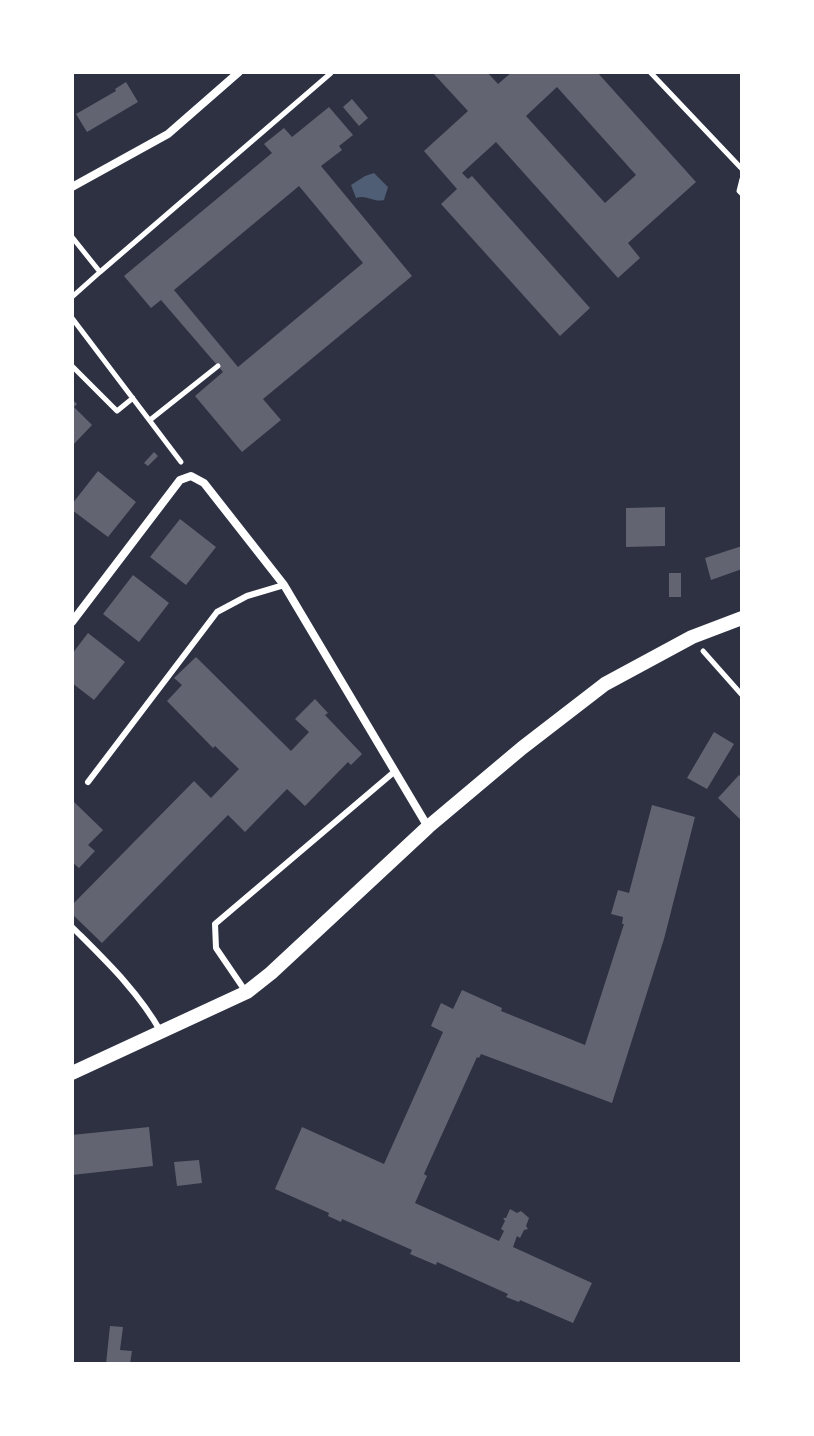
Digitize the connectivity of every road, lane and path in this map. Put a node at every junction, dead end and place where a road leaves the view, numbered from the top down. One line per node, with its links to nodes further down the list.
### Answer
1 (239, 72): 6 (street)
2 (332, 72): 9 (path)
3 (650, 72): 4 (path)
4 (742, 169)
5 (742, 179): 7 (path)
6 (72, 187)
7 (742, 194)
8 (72, 237): 9 (path)
9 (100, 272): 10 (path)
10 (72, 297)
11 (72, 318): 14 (path)
12 (72, 366): 14 (path)
13 (218, 366): 15 (path)
14 (133, 398): 15 (path)
15 (150, 420): 16 (path)
16 (191, 476): 17 (street); 19 (street)
17 (284, 585): 22 (street); 23 (lane)
18 (742, 618): 20 (street)
19 (72, 622)
20 (692, 637): 21 (path); 24 (street)
21 (742, 695)
22 (394, 772): 24 (street); 26 (lane)
23 (88, 782)
24 (428, 827): 26 (street)
25 (72, 927): 27 (lane)
26 (247, 992): 27 (street)
27 (161, 1032): 28 (street)
28 (72, 1073)

